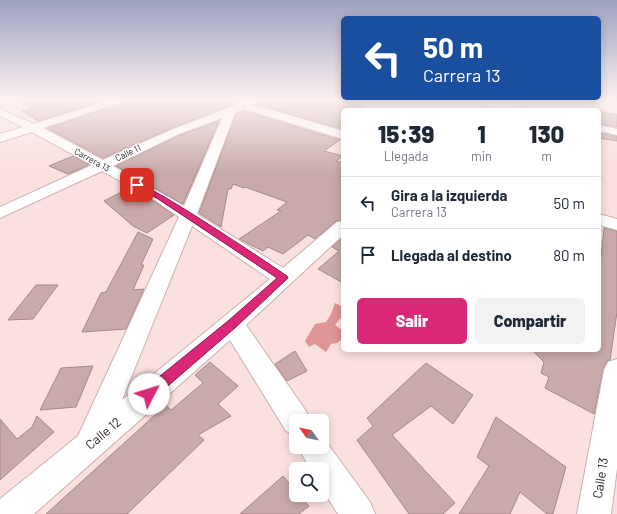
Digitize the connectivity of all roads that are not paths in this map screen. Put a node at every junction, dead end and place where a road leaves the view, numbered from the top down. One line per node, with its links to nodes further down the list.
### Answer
1 (24, 124): 6 (street, Carrera 13)
2 (44, 124): 6 (street)
3 (193, 124): 11 (street, Calle 11)
4 (226, 124): 13 (street)
5 (299, 124): 9 (street)
6 (32, 128): 10 (street); 11 (street, Carrera 13)
7 (601, 128): 8 (street)
8 (617, 132)
9 (341, 135)
10 (0, 138)
11 (102, 166): 12 (street, Calle 11); 13 (street, Carrera 13)
12 (0, 214)
13 (188, 216): 17 (street, Carrera 13); 21 (street)
14 (601, 220): 15 (street)
15 (617, 225)
16 (341, 228): 17 (street, Calle 12)
17 (283, 278): 18 (street, Calle 12)
18 (232, 324): 20 (street); 21 (street, Calle 12)
19 (617, 370): 25 (street, Calle 13)
20 (291, 414)
21 (90, 443): 23 (street, Calle 12)
22 (318, 454): 24 (street)
23 (8, 514)
24 (358, 514)
25 (594, 514)

